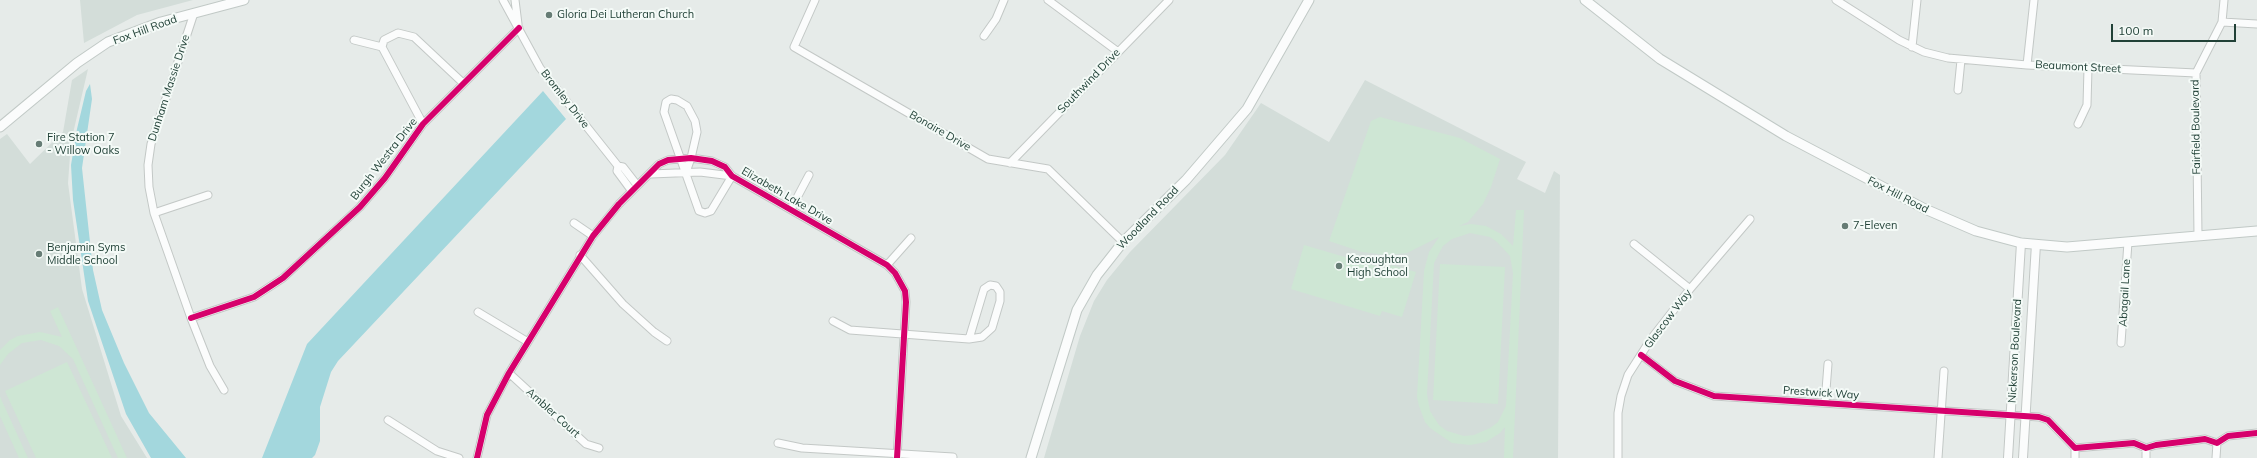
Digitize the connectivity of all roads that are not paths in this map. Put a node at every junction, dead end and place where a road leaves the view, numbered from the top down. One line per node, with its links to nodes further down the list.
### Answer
1 (244, 0): 14 (main road, Fox Hill Road)
2 (503, 0): 17 (street, Bromley Drive)
3 (515, 0): 17 (street, Bromley Drive)
4 (815, 0): 34 (street, Bonaire Drive)
5 (1004, 0): 18 (street)
6 (1048, 0): 22 (street)
7 (1169, 0): 22 (street, Southwind Drive)
8 (1309, 0): 49 (main road, Woodland Road)
9 (1585, 0): 51 (main road, Fox Hill Road)
10 (1836, 0): 21 (street, Beaumont Street)
11 (1917, 0): 21 (street)
12 (2034, 0): 24 (street)
13 (2224, 0): 15 (street, Fairfield Boulevard)
14 (194, 13): 31 (main road, Fox Hill Road); 42 (street, Dunham Massie Drive)
15 (2222, 22): 16 (street); 26 (street, Fairfield Boulevard)
16 (2257, 24)
17 (518, 28): 27 (street, Burgh Westra Drive); 39 (street, Bromley Drive)
18 (984, 36)
19 (354, 40): 20 (street)
20 (382, 47): 27 (street); 29 (street)
21 (1912, 47): 23 (street, Beaumont Street)
22 (1117, 51): 34 (street, Southwind Drive)
23 (1961, 60): 24 (street, Beaumont Street); 28 (street)
24 (2028, 65): 25 (street, Beaumont Street)
25 (2088, 68): 26 (street, Beaumont Street); 30 (street)
26 (2196, 73): 47 (street, Fairfield Boulevard)
27 (463, 83): 29 (street, Burgh Westra Drive)
28 (1958, 90)
29 (423, 124): 58 (street, Burgh Westra Drive)
30 (2078, 124)
31 (0, 127)
32 (681, 158): 33 (street, Elizabeth Lake Drive); 33 (street); 35 (street); 36 (street, Elizabeth Lake Drive)
33 (692, 158): 35 (street); 38 (street, Elizabeth Lake Drive)
34 (1010, 163): 49 (street, Bonaire Drive)
35 (686, 172): 36 (street, Elizabeth Lake Drive); 38 (street, Elizabeth Lake Drive); 38 (street, Elizabeth Lake Drive)
36 (651, 174): 39 (street, Elizabeth Lake Drive)
37 (809, 175): 41 (street)
38 (732, 176): 41 (street, Elizabeth Lake Drive)
39 (634, 187): 46 (street, Elizabeth Lake Drive)
40 (208, 195): 42 (street)
41 (791, 209): 55 (street, Elizabeth Lake Drive)
42 (154, 213): 58 (street, Dunham Massie Drive)
43 (1750, 219): 56 (street, Glascow Way)
44 (574, 223): 46 (street)
45 (2257, 231): 47 (main road, Fox Hill Road)
46 (593, 236): 54 (street, Elizabeth Lake Drive)
47 (2198, 236): 50 (main road, Fox Hill Road)
48 (911, 238): 55 (street)
49 (1123, 242): 85 (main road, Woodland Road)
50 (2128, 242): 53 (main road, Fox Hill Road); 64 (street, Abagail Lane)
51 (2021, 243): 53 (main road, Fox Hill Road); 72 (street, Nickerson Boulevard)
52 (1634, 244): 56 (street)
53 (2036, 244): 73 (street, Nickerson Boulevard)
54 (580, 255): 62 (street); 63 (street, Elizabeth Lake Drive)
55 (888, 265): 60 (street, Elizabeth Lake Drive)
56 (1690, 289): 65 (street, Glascow Way)
57 (478, 312): 63 (street)
58 (191, 318): 69 (street, Dunham Massie Drive)
59 (833, 321): 60 (street)
60 (905, 335): 61 (street); 81 (street, Elizabeth Lake Drive)
61 (969, 339): 61 (street)
62 (667, 341)
63 (528, 342): 68 (street, Elizabeth Lake Drive)
64 (2122, 343)
65 (1641, 355): 70 (street, Prestwick Way); 86 (street, Glascow Way)
66 (1828, 364): 70 (street)
67 (1944, 371): 71 (street)
68 (509, 373): 78 (street, Ambler Court); 84 (street, Elizabeth Lake Drive)
69 (224, 390)
70 (1825, 403): 71 (street, Prestwick Way)
71 (1941, 411): 72 (street, Prestwick Way); 87 (street)
72 (2011, 415): 73 (street, Prestwick Way); 88 (street, Nickerson Boulevard)
73 (2026, 416): 79 (street, Prestwick Way); 89 (street, Nickerson Boulevard)
74 (388, 420): 83 (street)
75 (2257, 433): 77 (street)
76 (778, 443): 81 (street)
77 (2217, 443): 80 (street); 92 (street)
78 (599, 448)
79 (2075, 448): 80 (street); 90 (street)
80 (2146, 448): 91 (street)
81 (898, 455): 82 (street)
82 (953, 457)
83 (459, 458)
84 (477, 458)
85 (1031, 458)
86 (1618, 458)
87 (1938, 458)
88 (2008, 458)
89 (2023, 458)
90 (2075, 458)
91 (2146, 458)
92 (2216, 458)

